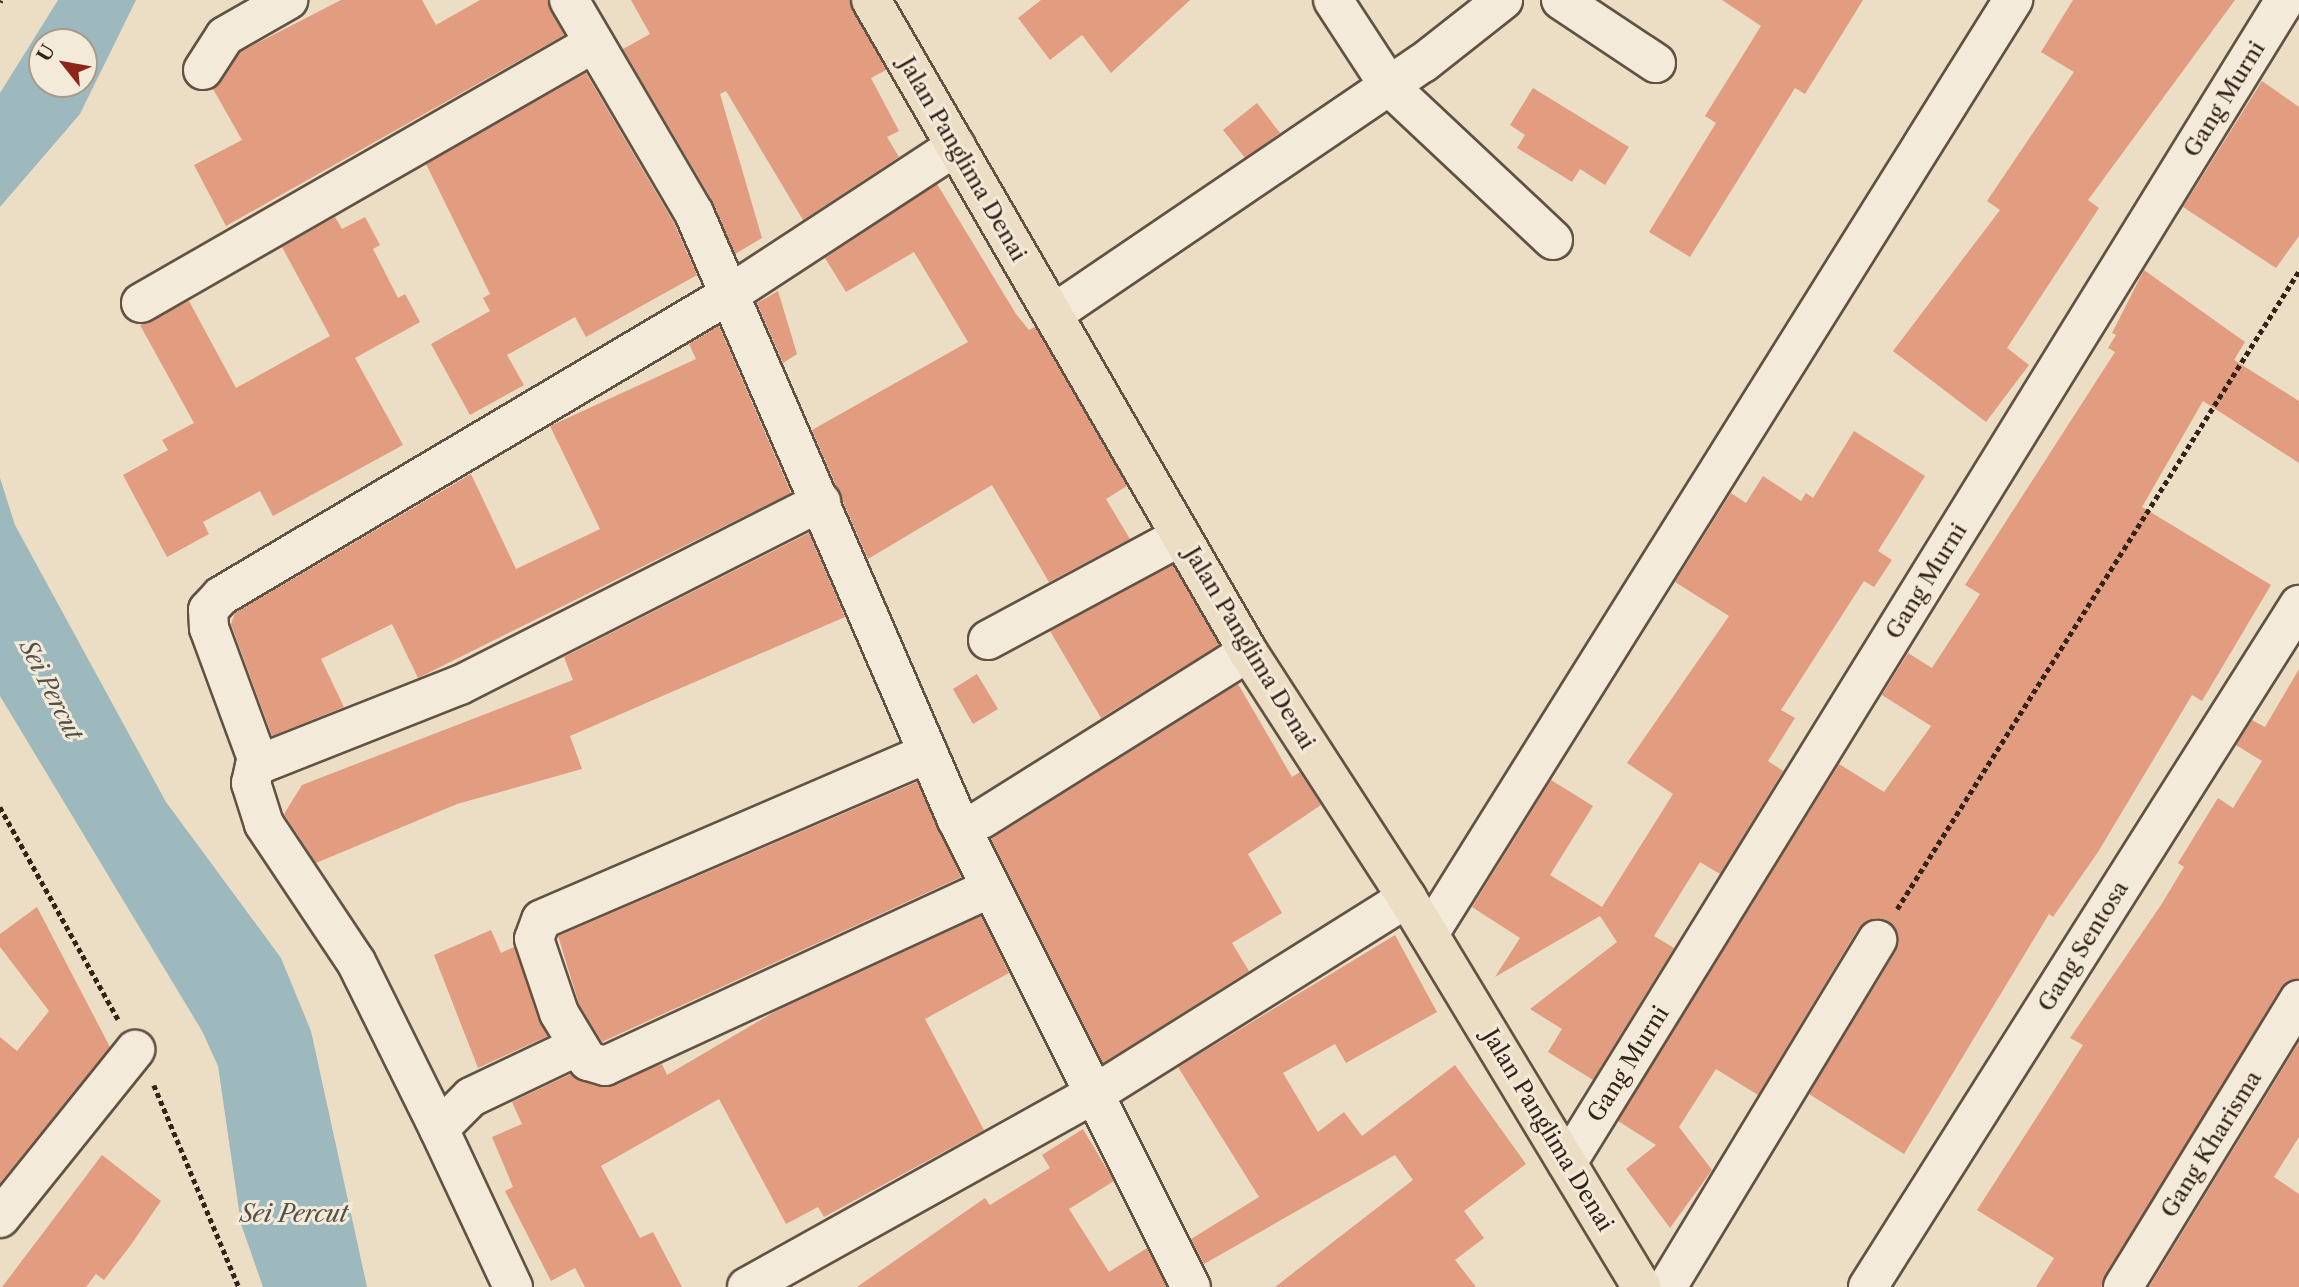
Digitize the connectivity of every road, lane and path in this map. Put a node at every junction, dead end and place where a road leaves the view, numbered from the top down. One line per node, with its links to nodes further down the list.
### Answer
1 (288, 0): 11 (street)
2 (569, 0): 9 (street)
3 (1333, 0): 12 (street)
4 (1503, 0): 12 (street)
5 (1561, 0): 10 (street)
6 (2013, 0): 29 (street)
7 (2286, 0): 36 (street, Gang Murni)
8 (873, 1): 13 (main road, Jalan Panglima Denai)
9 (594, 43): 16 (street); 17 (street)
10 (1656, 63)
11 (203, 70)
12 (1389, 86): 14 (street); 18 (street)
13 (956, 146): 16 (street); 18 (main road, Jalan Panglima Denai)
14 (1553, 240)
15 (2299, 271): 30 (path)
16 (730, 294): 19 (street); 25 (street)
17 (141, 303)
18 (1053, 314): 20 (main road, Jalan Panglima Denai)
19 (821, 502): 24 (street); 25 (street)
20 (1181, 536): 22 (street); 23 (main road, Jalan Panglima Denai)
21 (2299, 605): 43 (street, Gang Sentosa)
22 (988, 640)
23 (1248, 652): 26 (street); 28 (main road, Jalan Panglima Denai)
24 (928, 753): 27 (street); 32 (street)
25 (259, 764): 35 (street)
26 (982, 819)
27 (990, 888): 32 (street); 34 (street)
28 (1407, 898): 29 (main road, Jalan Panglima Denai); 34 (street)
29 (1429, 934): 36 (main road, Jalan Panglima Denai)
30 (1877, 940): 42 (street)
31 (2299, 1000): 44 (street, Gang Kharisma)
32 (576, 1047): 35 (street)
33 (135, 1050): 37 (street)
34 (1096, 1093): 39 (street); 40 (street)
35 (439, 1129): 38 (street)
36 (1567, 1163): 41 (main road, Jalan Panglima Denai)
37 (0, 1218)
38 (513, 1287)
39 (747, 1287)
40 (1191, 1287)
41 (1642, 1287)
42 (1667, 1287)
43 (1868, 1287)
44 (2123, 1287)

